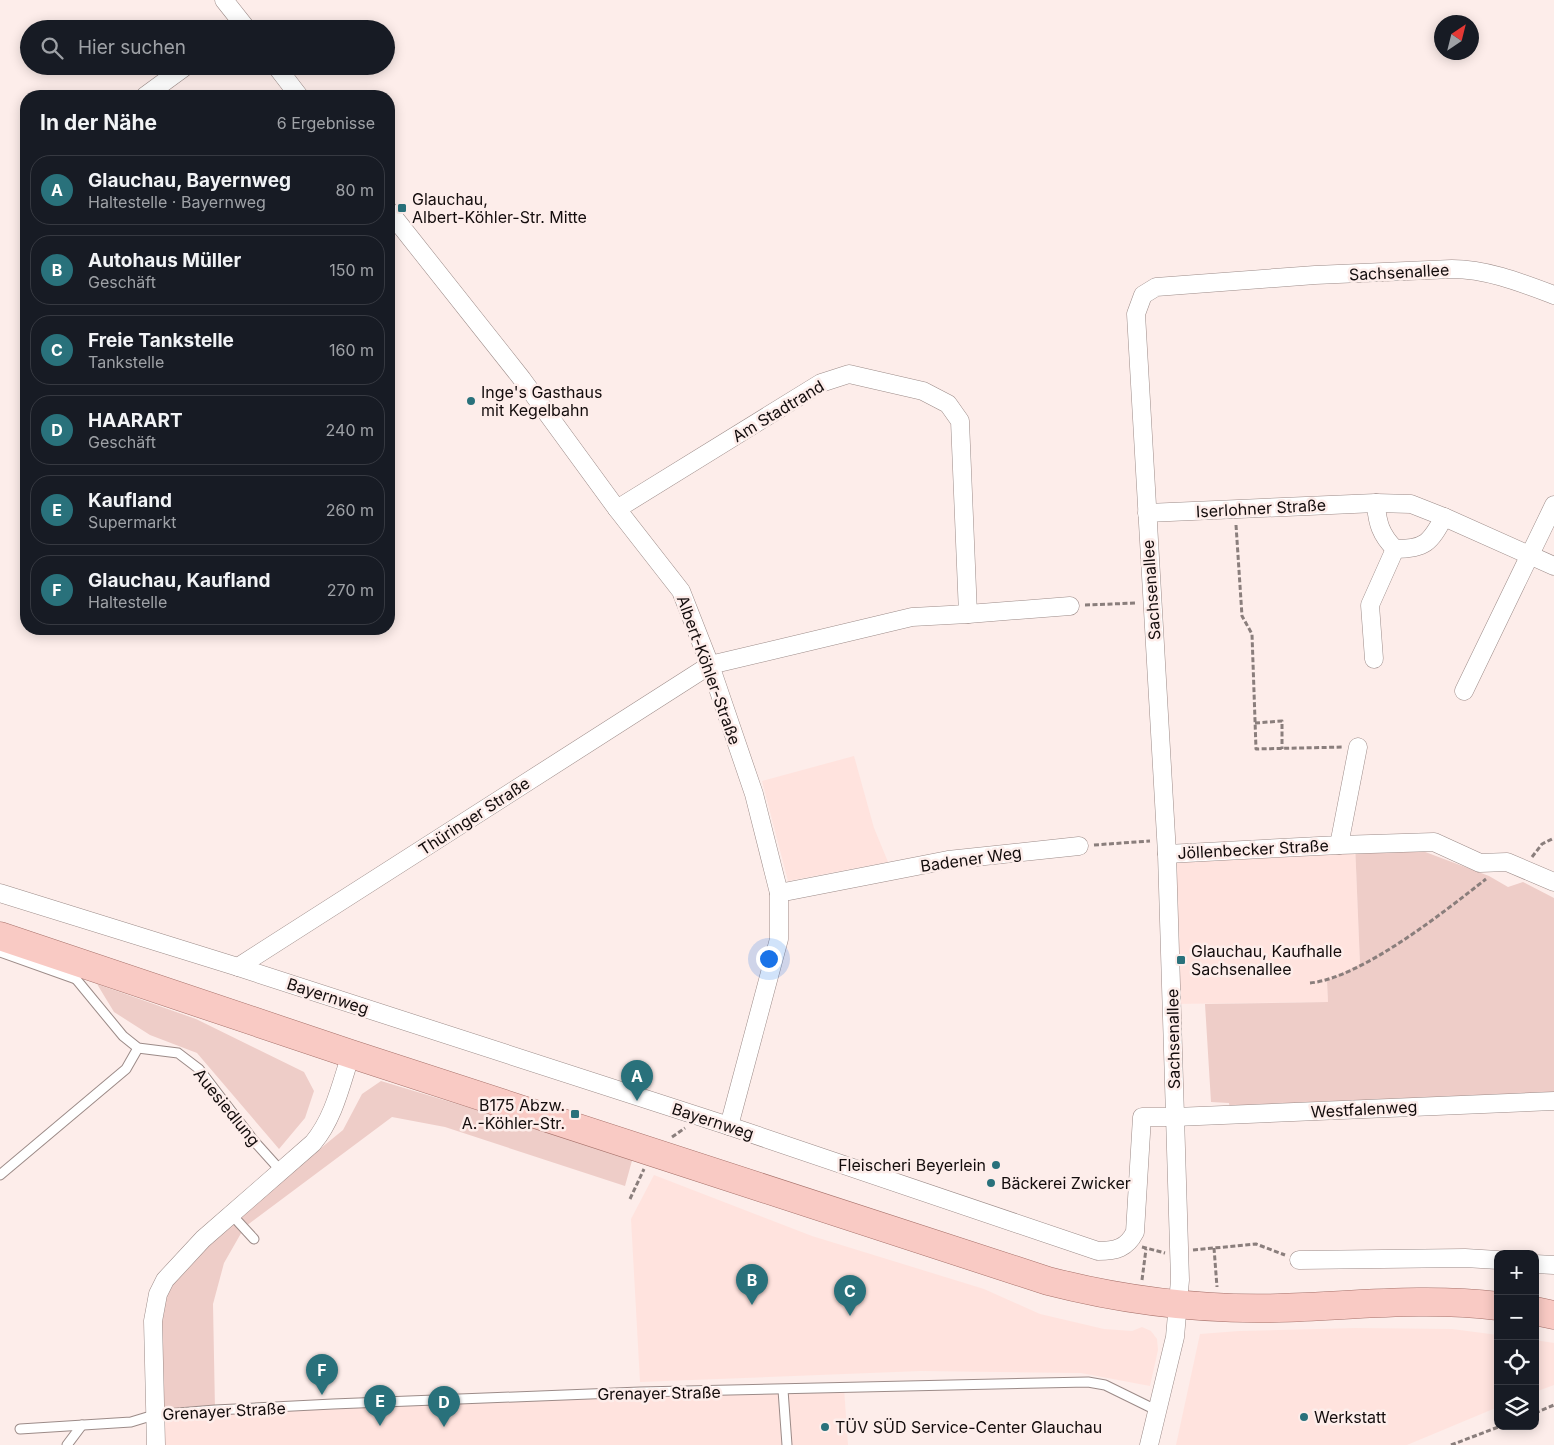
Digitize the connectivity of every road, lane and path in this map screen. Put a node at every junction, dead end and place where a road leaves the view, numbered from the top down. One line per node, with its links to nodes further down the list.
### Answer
1 (224, 0): 2 (street)
2 (238, 20)
3 (174, 75): 5 (street)
4 (283, 75): 6 (street)
5 (153, 90)
6 (294, 90)
7 (395, 219): 11 (street, Albert-Köhler-Straße)
8 (1554, 295): 13 (street, Sachsenallee)
9 (1376, 503): 12 (street, Iserlohner Straße); 14 (street, Iserlohner Straße); 15 (street)
10 (1554, 505): 16 (street)
11 (617, 509): 20 (street, Am Stadtrand); 22 (street, Albert-Köhler-Straße)
12 (1235, 509): 13 (street, Iserlohner Straße); 24 (path)
13 (1146, 513): 18 (street, Sachsenallee)
14 (1444, 516): 15 (street); 16 (street, Iserlohner Straße)
15 (1395, 549): 21 (street)
16 (1530, 554): 17 (street, Iserlohner Straße); 23 (street)
17 (1554, 566)
18 (1152, 601): 19 (path); 29 (street, Sachsenallee)
19 (1070, 606): 20 (street)
20 (968, 614): 22 (street)
21 (1374, 659)
22 (710, 664): 32 (street, Albert-Köhler-Straße); 36 (street, Thüringer Straße)
23 (1464, 692)
24 (1255, 723): 26 (path); 26 (path)
25 (1358, 747): 26 (path); 27 (street, Jöllenbecker Straße)
26 (1282, 749)
27 (1339, 845): 29 (street, Jöllenbecker Straße); 30 (street, Jöllenbecker Straße)
28 (1079, 846): 29 (path); 32 (street, Badener Weg)
29 (1167, 847): 42 (street, Sachsenallee)
30 (1507, 862): 31 (street); 38 (path)
31 (1554, 882)
32 (779, 892): 43 (street, Albert-Köhler-Straße)
33 (0, 893): 36 (street, Bayernweg)
34 (0, 936): 37 (main road)
35 (0, 952): 37 (lane)
36 (238, 967): 43 (street, Bayernweg)
37 (76, 970): 39 (lane); 40 (main road)
38 (1310, 983)
39 (138, 1048): 44 (lane, Auesiedlung); 45 (lane)
40 (351, 1054): 44 (street, Grenayer Straße); 56 (main road)
41 (1554, 1101): 42 (street, Westfalenweg)
42 (1175, 1118): 48 (street); 51 (street, Sachsenallee)
43 (730, 1126): 48 (street, Bayernweg)
44 (281, 1171): 46 (street, Grenayer Straße)
45 (0, 1175)
46 (231, 1214): 47 (lane); 66 (street, Grenayer Straße)
47 (254, 1238)
48 (1130, 1242): 50 (path)
49 (1214, 1248): 51 (path); 52 (path); 58 (path)
50 (1146, 1249): 51 (path); 56 (path)
51 (1179, 1252): 57 (street, Sachsenallee)
52 (1300, 1260): 53 (street)
53 (1494, 1260)
54 (1539, 1264): 55 (street)
55 (1554, 1265)
56 (1139, 1298): 57 (main road)
57 (1179, 1303): 58 (main road); 64 (street)
58 (1226, 1306): 59 (main road)
59 (1494, 1306)
60 (1539, 1312): 61 (main road)
61 (1554, 1315)
62 (783, 1390): 64 (lane, Grenayer Straße); 66 (lane, Grenayer Straße); 72 (lane)
63 (1554, 1405): 65 (path)
64 (1158, 1410): 73 (street)
65 (1539, 1411)
66 (154, 1415): 67 (lane, Grenayer Straße); 71 (street, Grenayer Straße)
67 (82, 1425): 68 (lane, Grenayer Straße); 70 (lane)
68 (20, 1429)
69 (1494, 1429): 74 (path)
70 (67, 1445)
71 (156, 1445)
72 (787, 1445)
73 (1149, 1445)
74 (1451, 1445)

